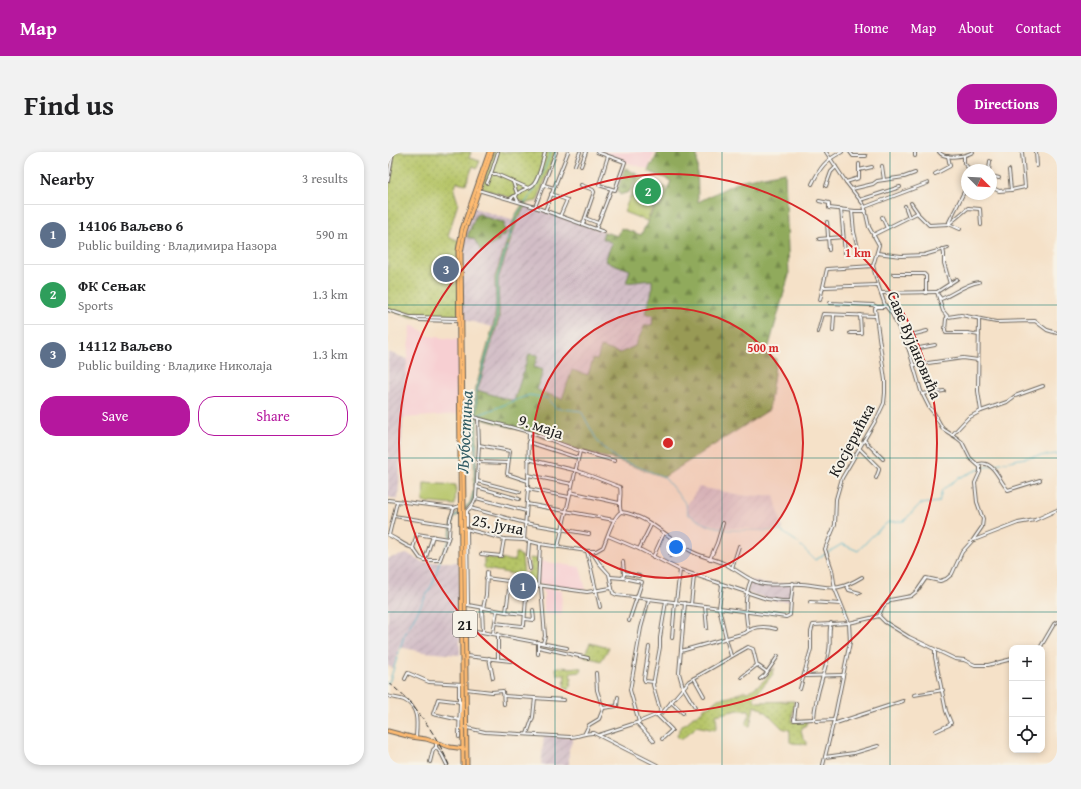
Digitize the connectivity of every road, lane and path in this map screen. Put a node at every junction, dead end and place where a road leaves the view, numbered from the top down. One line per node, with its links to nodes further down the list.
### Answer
1 (393, 152): 43 (street)
2 (490, 152): 52 (main road, 21)
3 (498, 152): 39 (street)
4 (545, 152): 53 (street)
5 (556, 152): 48 (street)
6 (568, 152): 54 (street)
7 (580, 152): 27 (street)
8 (586, 152): 31 (street)
9 (597, 152): 19 (street)
10 (826, 152): 25 (street)
11 (842, 152): 25 (street)
12 (850, 152): 20 (street)
13 (915, 152): 21 (street)
14 (940, 152): 22 (street)
15 (958, 152): 23 (street)
16 (974, 152): 24 (street)
17 (1022, 152): 58 (street)
18 (1036, 152): 33 (street)
19 (608, 156): 56 (street); 56 (street)
20 (866, 156)
21 (915, 156)
22 (948, 156): 23 (street); 40 (street)
23 (959, 156): 24 (street)
24 (964, 156): 29 (street)
25 (830, 158): 34 (street); 47 (street)
26 (990, 161): 30 (street)
27 (575, 164)
28 (859, 164): 36 (street)
29 (965, 164)
30 (990, 164)
31 (581, 166)
32 (882, 166): 41 (street)
33 (1037, 166)
34 (836, 167): 44 (street); 50 (street)
35 (872, 167): 36 (street)
36 (859, 170): 44 (street)
37 (1009, 170): 58 (street)
38 (915, 173): 41 (street)
39 (491, 174): 42 (street); 45 (street)
40 (935, 174)
41 (884, 180): 55 (street)
42 (513, 181): 53 (street); 59 (street)
43 (388, 182)
44 (846, 182): 55 (street)
45 (487, 183)
46 (928, 183): 69 (street)
47 (812, 184)
48 (544, 185): 54 (street); 68 (street)
49 (580, 185): 78 (street)
50 (826, 186)
51 (900, 187): 63 (street)
52 (477, 188): 61 (street); 118 (main road, 21)
53 (528, 188): 59 (street)
54 (554, 188): 60 (street)
55 (852, 189): 63 (street)
56 (611, 190): 80 (street)
57 (997, 190): 58 (street)
58 (1011, 190)
59 (517, 194): 61 (street); 65 (street)
60 (552, 194): 71 (street); 75 (street)
61 (510, 199): 65 (street)
62 (961, 199): 82 (street)
63 (860, 200): 69 (street)
64 (819, 201): 70 (street)
65 (519, 202): 68 (street)
66 (911, 203): 74 (street)
67 (905, 206): 77 (street)
68 (535, 207): 71 (street)
69 (864, 207): 73 (street)
70 (841, 208): 72 (street); 89 (street)
71 (545, 211): 75 (street)
72 (852, 211): 73 (street); 92 (street)
73 (866, 211): 88 (street)
74 (918, 213): 77 (street); 82 (street)
75 (560, 216): 81 (street)
76 (882, 217): 84 (street)
77 (909, 217): 84 (street)
78 (584, 218): 80 (street); 81 (street)
79 (826, 222): 90 (street)
80 (598, 223): 85 (street)
81 (583, 224): 85 (street)
82 (949, 224): 83 (street); 86 (street)
83 (981, 225)
84 (886, 228): 88 (street)
85 (596, 229): 87 (street)
86 (960, 229)
87 (604, 232)
88 (873, 234): 97 (street)
89 (843, 237): 90 (street); 96 (street)
90 (828, 239): 91 (street); 95 (street)
91 (819, 240)
92 (858, 248)
93 (948, 248): 94 (street)
94 (943, 249): 97 (street); 102 (street)
95 (829, 250)
96 (845, 253)
97 (877, 253): 98 (street)
98 (873, 266): 103 (street, Саве Вујановића); 104 (street)
99 (893, 274): 106 (street)
100 (957, 279): 102 (street)
101 (979, 282): 107 (street)
102 (950, 284): 107 (street)
103 (878, 285): 104 (street); 105 (street, Саве Вујановића)
104 (824, 287): 108 (street)
105 (881, 293): 106 (street); 110 (street, Саве Вујановића)
106 (926, 293): 107 (street)
107 (937, 293): 116 (street)
108 (820, 300)
109 (830, 303): 111 (street)
110 (885, 305): 111 (street); 125 (street, Саве Вујановића)
111 (877, 307): 115 (street, Косјерићка)
112 (388, 310): 118 (street)
113 (834, 314): 114 (street); 119 (street); 121 (street)
114 (860, 315): 115 (street); 122 (street)
115 (876, 316): 138 (street, Косјерићка)
116 (948, 317): 117 (street); 124 (street)
117 (979, 319): 123 (street); 124 (street)
118 (460, 320): 134 (main road, 21)
119 (833, 331)
120 (927, 331): 125 (street)
121 (818, 332)
122 (850, 333)
123 (1057, 333)
124 (979, 335): 128 (street)
125 (903, 337): 127 (street, Саве Вујановића)
126 (935, 345): 127 (street)
127 (909, 350): 129 (street, Саве Вујановића)
128 (978, 360): 129 (street); 133 (street)
129 (914, 365): 132 (street, Саве Вујановића)
130 (1043, 386): 133 (street)
131 (944, 391): 132 (street)
132 (922, 394): 137 (street, Саве Вујановића)
133 (981, 411): 137 (street)
134 (461, 414): 135 (street, 9. маја); 168 (main road, 21)
135 (478, 418): 136 (street, 9. маја); 140 (street)
136 (528, 432): 139 (street); 142 (street, 9. маја)
137 (952, 435): 149 (street, Саве Вујановића)
138 (864, 440): 141 (street, Косјерићка); 144 (street)
139 (528, 442): 143 (street); 145 (street)
140 (479, 445): 147 (street); 148 (street)
141 (859, 448): 152 (street); 227 (street, Косјерићка)
142 (580, 451): 143 (street); 146 (street, 9. маја)
143 (578, 458): 150 (street)
144 (883, 458)
145 (528, 459): 150 (street); 151 (street)
146 (615, 461)
147 (478, 462): 148 (street); 154 (street)
148 (508, 463): 155 (street)
149 (978, 464): 153 (street); 191 (street, Саве Вујановића)
150 (575, 470): 156 (street); 166 (street)
151 (528, 475): 155 (street); 156 (street)
152 (876, 478)
153 (1040, 480)
154 (477, 481): 157 (street); 159 (street)
155 (528, 481): 158 (street)
156 (572, 484): 160 (street)
157 (477, 487): 162 (street); 163 (street)
158 (528, 489): 161 (street); 167 (street)
159 (520, 492)
160 (570, 492): 161 (street); 166 (street)
161 (569, 497): 171 (street)
162 (476, 498): 170 (street); 173 (street)
163 (519, 499)
164 (388, 500): 165 (street)
165 (397, 502): 169 (street); 175 (street)
166 (619, 503): 174 (street)
167 (527, 504): 171 (street); 173 (street)
168 (463, 506): 169 (street); 181 (main road, 21)
169 (454, 508): 179 (street)
170 (470, 508): 177 (street); 181 (street)
171 (566, 510): 176 (street); 182 (street)
172 (1057, 510): 191 (street)
173 (526, 511): 177 (street)
174 (621, 512): 176 (street); 180 (street)
175 (394, 516): 179 (street); 185 (street)
176 (614, 520): 187 (street)
177 (526, 523): 182 (street); 190 (street)
178 (723, 523): 204 (street)
179 (450, 524): 188 (street)
180 (651, 525): 183 (street); 198 (street)
181 (465, 528): 189 (street, 25. јуна); 240 (main road, 21); 258 (main road, 21)
182 (562, 529): 184 (street); 196 (street)
183 (664, 533): 193 (street); 203 (street)
184 (589, 534)
185 (388, 535): 197 (street)
186 (433, 536): 188 (street); 197 (street); 205 (street)
187 (608, 536): 198 (street); 200 (street)
188 (448, 539): 205 (street)
189 (504, 539): 190 (street, 25. јуна); 201 (street)
190 (524, 540): 192 (street, 25. јуна)
191 (972, 540): 250 (street)
192 (529, 542): 194 (street, 25. јуна); 208 (street, 25. јуна)
193 (676, 542): 202 (street); 204 (street)
194 (540, 544): 196 (street, 25. јуна); 223 (street)
195 (739, 546): 207 (street)
196 (558, 547): 199 (street, 25. јуна)
197 (413, 548): 205 (street)
198 (639, 549): 203 (street)
199 (587, 551): 200 (street, 25. јуна); 228 (street)
200 (592, 552): 214 (street)
201 (480, 554)
202 (670, 556)
203 (653, 557): 209 (street)
204 (710, 559): 207 (street)
205 (425, 560)
206 (623, 562): 211 (street)
207 (732, 568): 218 (street)
208 (530, 569)
209 (680, 570): 213 (street); 235 (street)
210 (487, 572): 216 (street)
211 (624, 574): 212 (street); 217 (street)
212 (639, 576)
213 (694, 576): 222 (street); 238 (street)
214 (610, 577): 217 (street); 226 (street)
215 (862, 577): 225 (street)
216 (486, 578): 219 (street); 243 (street)
217 (623, 578): 231 (street)
218 (751, 580): 220 (street); 229 (street)
219 (510, 582): 221 (street); 247 (street)
220 (793, 583): 227 (street); 234 (street)
221 (527, 584): 223 (street); 249 (street)
222 (722, 584): 229 (street); 244 (street)
223 (538, 586): 224 (street)
224 (541, 586): 228 (street); 267 (street)
225 (847, 586): 227 (street); 230 (street)
226 (612, 588): 228 (street); 231 (street)
227 (835, 589): 239 (street, Косјерићка)
228 (597, 591): 242 (street)
229 (747, 593): 234 (street); 248 (street)
230 (860, 593)
231 (636, 597): 232 (street); 252 (street)
232 (649, 599): 233 (street); 322 (street)
233 (666, 601): 235 (street); 296 (street)
234 (791, 601): 248 (street)
235 (676, 602): 237 (street); 264 (street)
236 (810, 602): 239 (street)
237 (684, 603): 238 (street); 273 (street)
238 (691, 604): 241 (street)
239 (841, 604): 253 (street, Косјерићка)
240 (466, 605): 243 (street); 258 (main road, 21)
241 (705, 606): 244 (street); 257 (street)
242 (600, 607)
243 (483, 608): 245 (street); 261 (street)
244 (719, 608): 248 (street); 265 (street)
245 (497, 610): 247 (street); 255 (street)
246 (533, 610): 251 (street)
247 (506, 612): 249 (street)
248 (745, 612): 260 (street)
249 (524, 614): 251 (street)
250 (879, 616): 253 (street); 272 (street)
251 (525, 619): 255 (street)
252 (629, 621)
253 (848, 622): 256 (street); 288 (street, Косјерићка)
254 (1057, 622): 268 (street)
255 (495, 623): 262 (street)
256 (831, 623): 286 (street); 287 (street)
257 (707, 628)
258 (464, 629): 261 (street); 275 (main road, 21); 297 (main road, 21)
259 (776, 629): 260 (street)
260 (748, 630): 265 (street)
261 (482, 632): 262 (street)
262 (493, 633): 263 (street)
263 (498, 634): 266 (street); 280 (street)
264 (672, 638)
265 (726, 638): 273 (street); 276 (street)
266 (538, 642): 267 (street); 269 (street)
267 (543, 643): 271 (street)
268 (1042, 645)
269 (538, 647): 274 (street); 279 (street)
270 (649, 647): 296 (street)
271 (567, 648)
272 (935, 650): 281 (street); 301 (street)
273 (680, 651): 298 (street)
274 (538, 654)
275 (465, 656): 278 (street); 299 (main road, 21)
276 (731, 656): 283 (street); 293 (street)
277 (778, 656): 285 (street)
278 (490, 658): 280 (street); 292 (street)
279 (588, 658)
280 (498, 659): 282 (street)
281 (1009, 660)
282 (510, 662)
283 (757, 665): 285 (street); 291 (street)
284 (596, 672): 315 (street)
285 (767, 672): 295 (street)
286 (805, 672): 289 (street); 290 (street)
287 (824, 675): 288 (street); 290 (street); 319 (street)
288 (843, 675): 321 (street, Косјерићка)
289 (804, 676): 290 (street); 300 (street)
290 (809, 676)
291 (742, 677)
292 (493, 678)
293 (694, 678): 298 (street); 305 (street)
294 (405, 680): 297 (street)
295 (760, 680)
296 (654, 682): 316 (street)
297 (461, 685): 310 (main road, 21)
298 (683, 687): 311 (street); 314 (street)
299 (465, 689): 304 (street); 324 (main road, 21)
300 (800, 689)
301 (943, 690): 302 (street); 326 (street)
302 (914, 694)
303 (388, 696): 331 (street)
304 (504, 696): 307 (street); 313 (street)
305 (704, 696)
306 (618, 697): 315 (street)
307 (535, 698): 308 (street); 328 (street)
308 (564, 700)
309 (903, 701): 323 (street)
310 (460, 702): 320 (street); 320 (street); 324 (main road, 21)
311 (671, 702): 316 (street); 317 (street)
312 (796, 703): 319 (street)
313 (504, 704)
314 (694, 707)
315 (603, 708): 327 (street)
316 (661, 713): 318 (street)
317 (683, 713)
318 (657, 715): 322 (street); 332 (street)
319 (814, 719): 321 (street)
320 (460, 720): 324 (street)
321 (834, 720): 323 (street, Косјерићка)
322 (638, 722): 329 (street); 333 (street)
323 (833, 724): 341 (street, Косјерићка)
324 (463, 727): 328 (street); 330 (street); 335 (main road, 21); 340 (main road, 21)
325 (388, 731): 331 (main road)
326 (936, 731)
327 (585, 733): 328 (street); 329 (street)
328 (527, 734)
329 (599, 735): 346 (street)
330 (459, 737)
331 (415, 738): 334 (main road)
332 (662, 738)
333 (654, 741)
334 (436, 742): 336 (street); 338 (main road)
335 (463, 742): 339 (main road); 340 (main road, 21)
336 (436, 746): 342 (street); 343 (street)
337 (878, 746): 341 (street)
338 (450, 747): 339 (main road); 340 (main road)
339 (457, 748): 340 (main road)
340 (465, 750): 344 (main road); 345 (main road)
341 (825, 757): 347 (street, Косјерићка)
342 (430, 762)
343 (447, 765)
344 (463, 765)
345 (467, 765)
346 (657, 765)
347 (823, 765)

